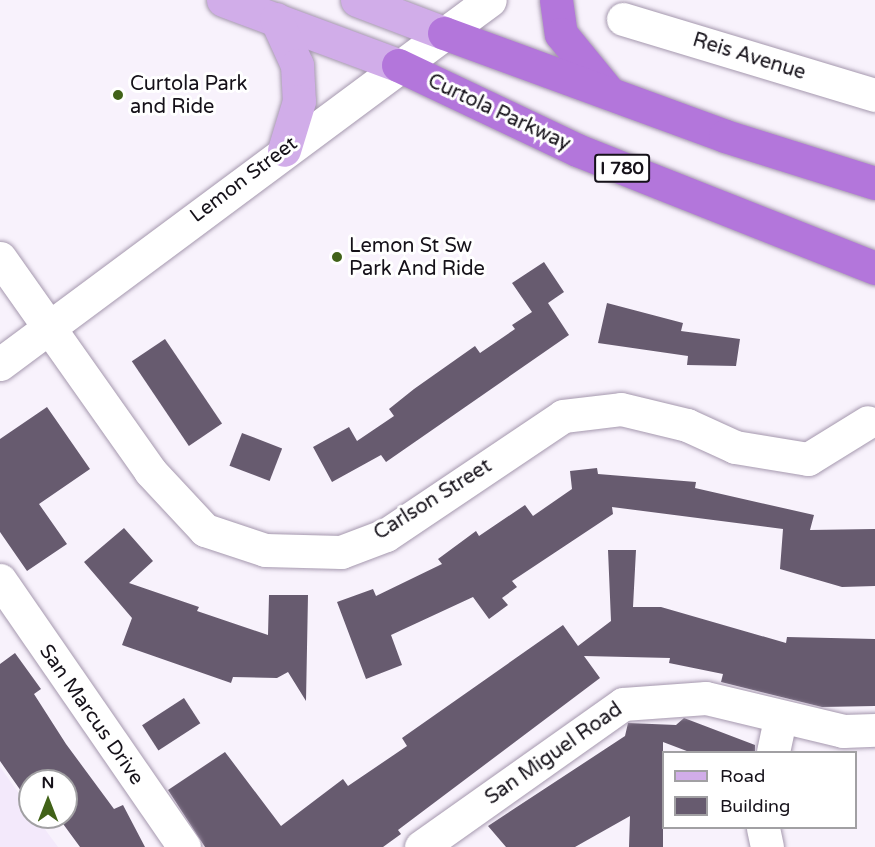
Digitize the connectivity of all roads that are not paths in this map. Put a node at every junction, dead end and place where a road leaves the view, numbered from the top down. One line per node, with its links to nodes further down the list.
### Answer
1 (223, 0): 5 (main road, Curtola Parkway)
2 (357, 0): 7 (main road)
3 (490, 0): 7 (street, Lemon Street)
4 (556, 0): 10 (highway)
5 (276, 19): 8 (main road, Curtola Parkway); 11 (main road)
6 (623, 19): 9 (street, Reis Avenue)
7 (444, 33): 8 (street, Lemon Street); 10 (highway)
8 (398, 65): 11 (street, Lemon Street); 14 (highway, Curtola Parkway / I 780)
9 (875, 94)
10 (611, 95): 12 (highway)
11 (284, 150): 15 (street, Lemon Street)
12 (875, 183)
13 (0, 258): 15 (street, Carlson Street)
14 (867, 268)
15 (48, 328): 16 (street, Lemon Street); 17 (street, Carlson Street)
16 (0, 364)
17 (868, 422)
18 (0, 580): 24 (street, San Marcus Drive)
19 (780, 719): 20 (street, San Miguel Road); 21 (street); 23 (street, San Miguel Road)
20 (875, 730)
21 (773, 751)
22 (764, 829): 25 (street)
23 (442, 841)
24 (184, 847)
25 (767, 847)

